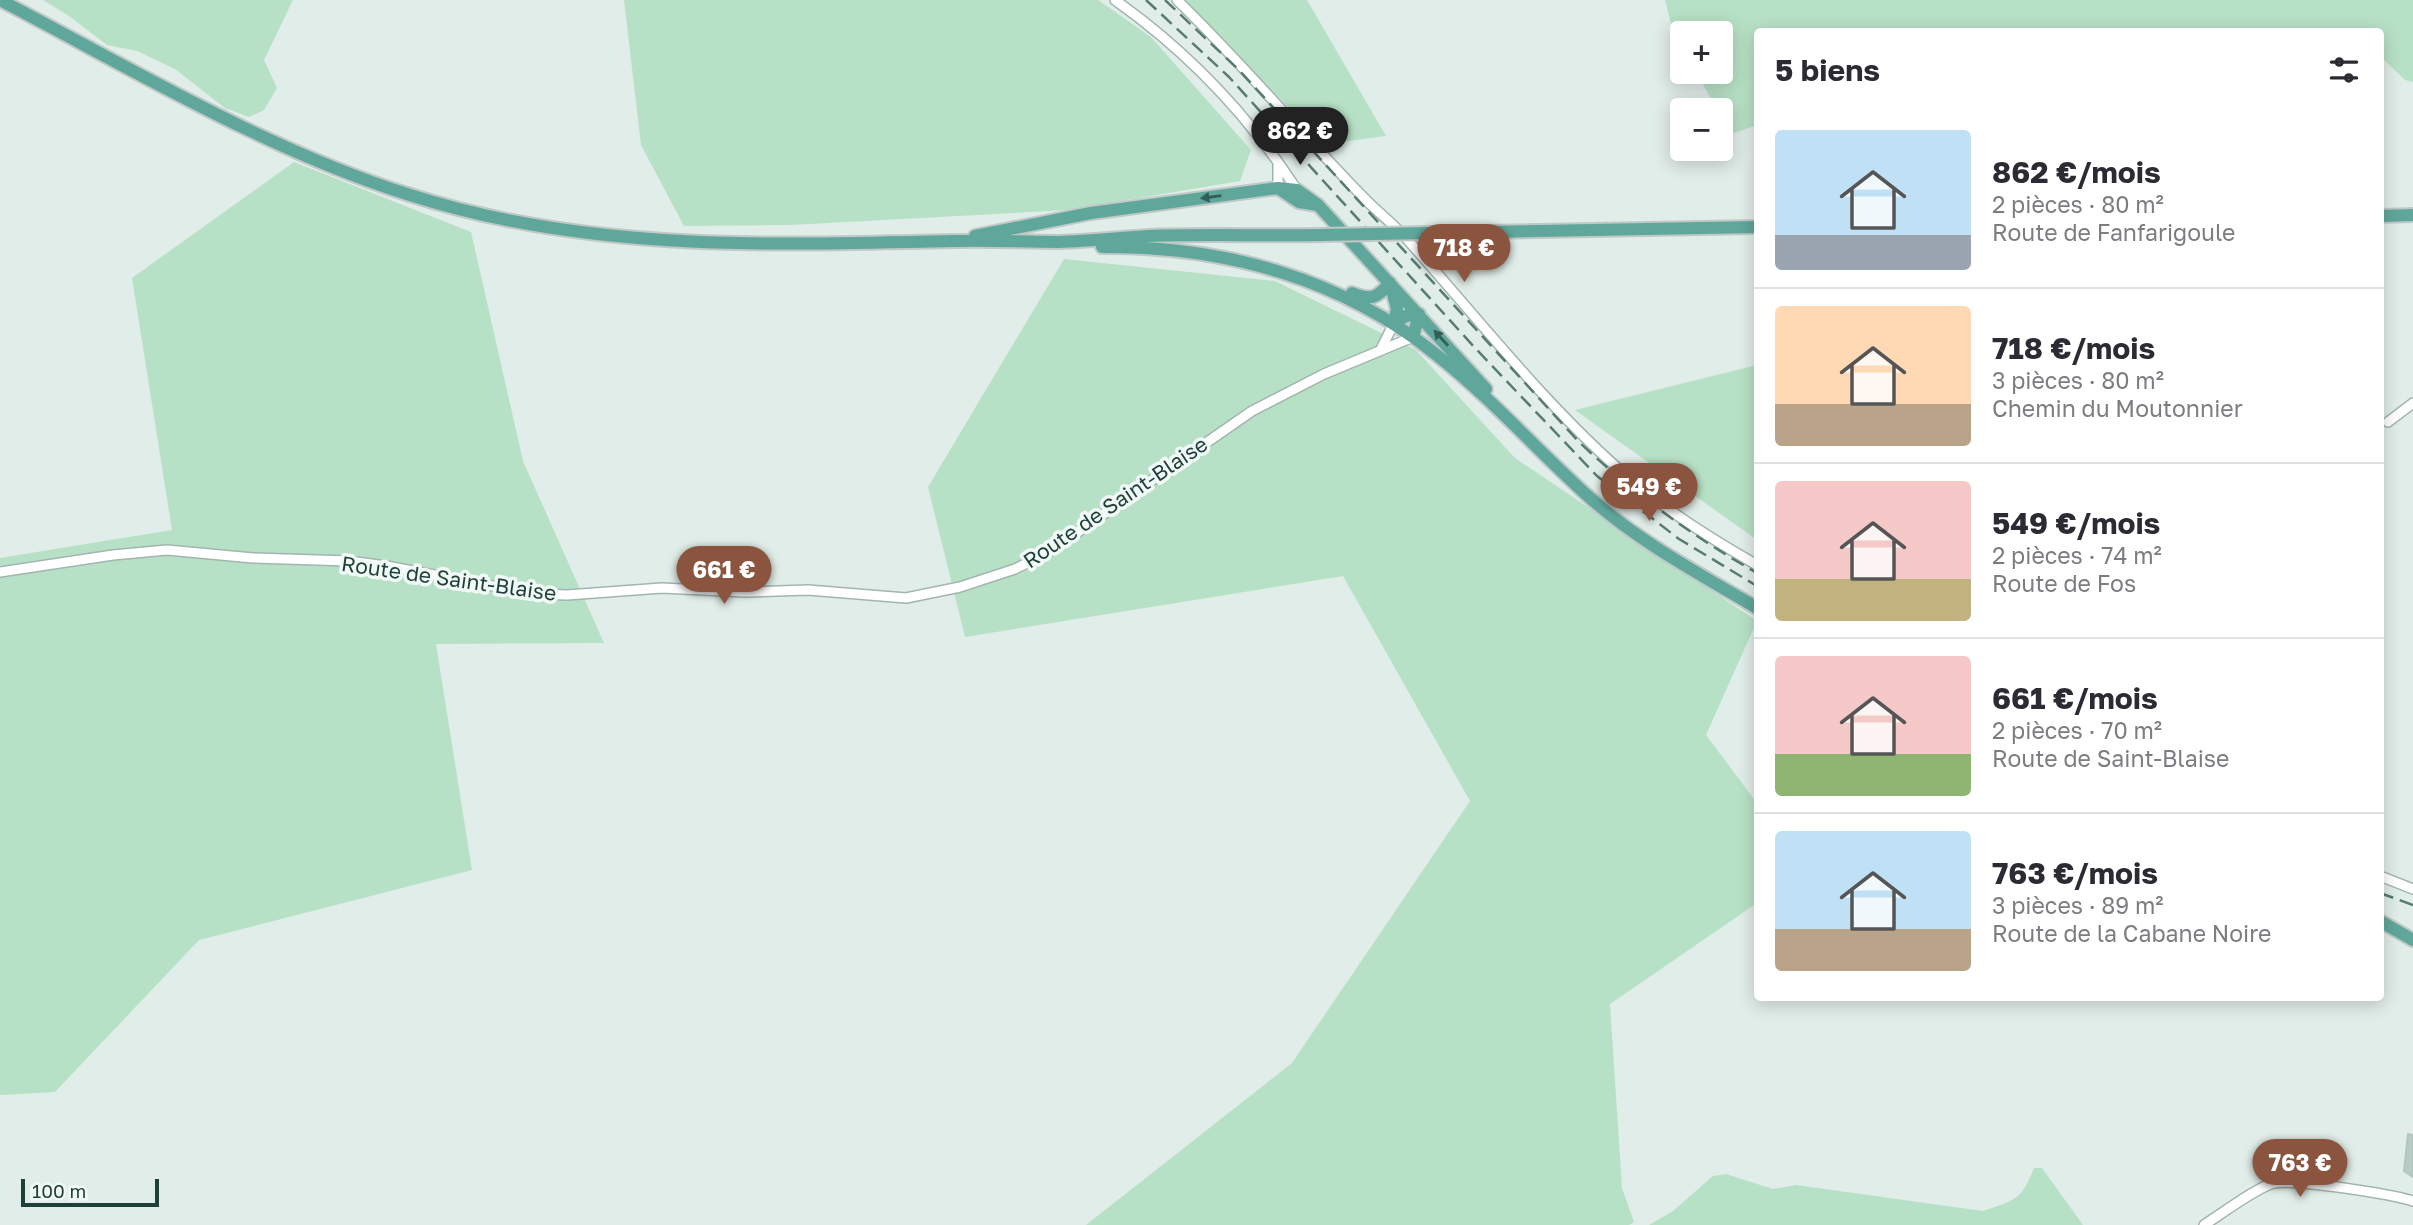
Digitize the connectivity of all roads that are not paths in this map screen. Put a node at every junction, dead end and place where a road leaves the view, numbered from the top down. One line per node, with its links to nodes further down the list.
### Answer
1 (1115, 0): 4 (street)
2 (1177, 0): 22 (street)
3 (0, 1): 11 (main road)
4 (1278, 160): 5 (street); 6 (street)
5 (1278, 188): 6 (main road); 7 (main road); 11 (main road, one-way to 11)
6 (1297, 190): 7 (main road)
7 (1318, 205): 14 (main road)
8 (2413, 215): 9 (main road)
9 (2384, 216)
10 (1754, 226): 12 (main road, bridge)
11 (960, 241): 12 (main road)
12 (1059, 242): 13 (main road)
13 (1282, 271): 14 (main road); 16 (main road)
14 (1390, 283): 15 (main road); 16 (main road)
15 (1419, 314): 16 (main road); 17 (main road); 21 (main road, one-way to 15)
16 (1394, 323): 17 (main road); 18 (street)
17 (1413, 337): 18 (street, Route de Saint-Blaise); 21 (main road)
18 (1380, 351): 23 (street, Route de Saint-Blaise)
19 (2413, 403): 20 (street)
20 (2388, 422)
21 (1535, 444): 24 (main road)
22 (1754, 563)
23 (0, 572)
24 (1754, 606)
25 (2384, 878): 26 (street)
26 (2413, 889)
27 (2384, 923): 28 (main road)
28 (2413, 940)
29 (2413, 1199): 30 (street)
30 (2204, 1225)

